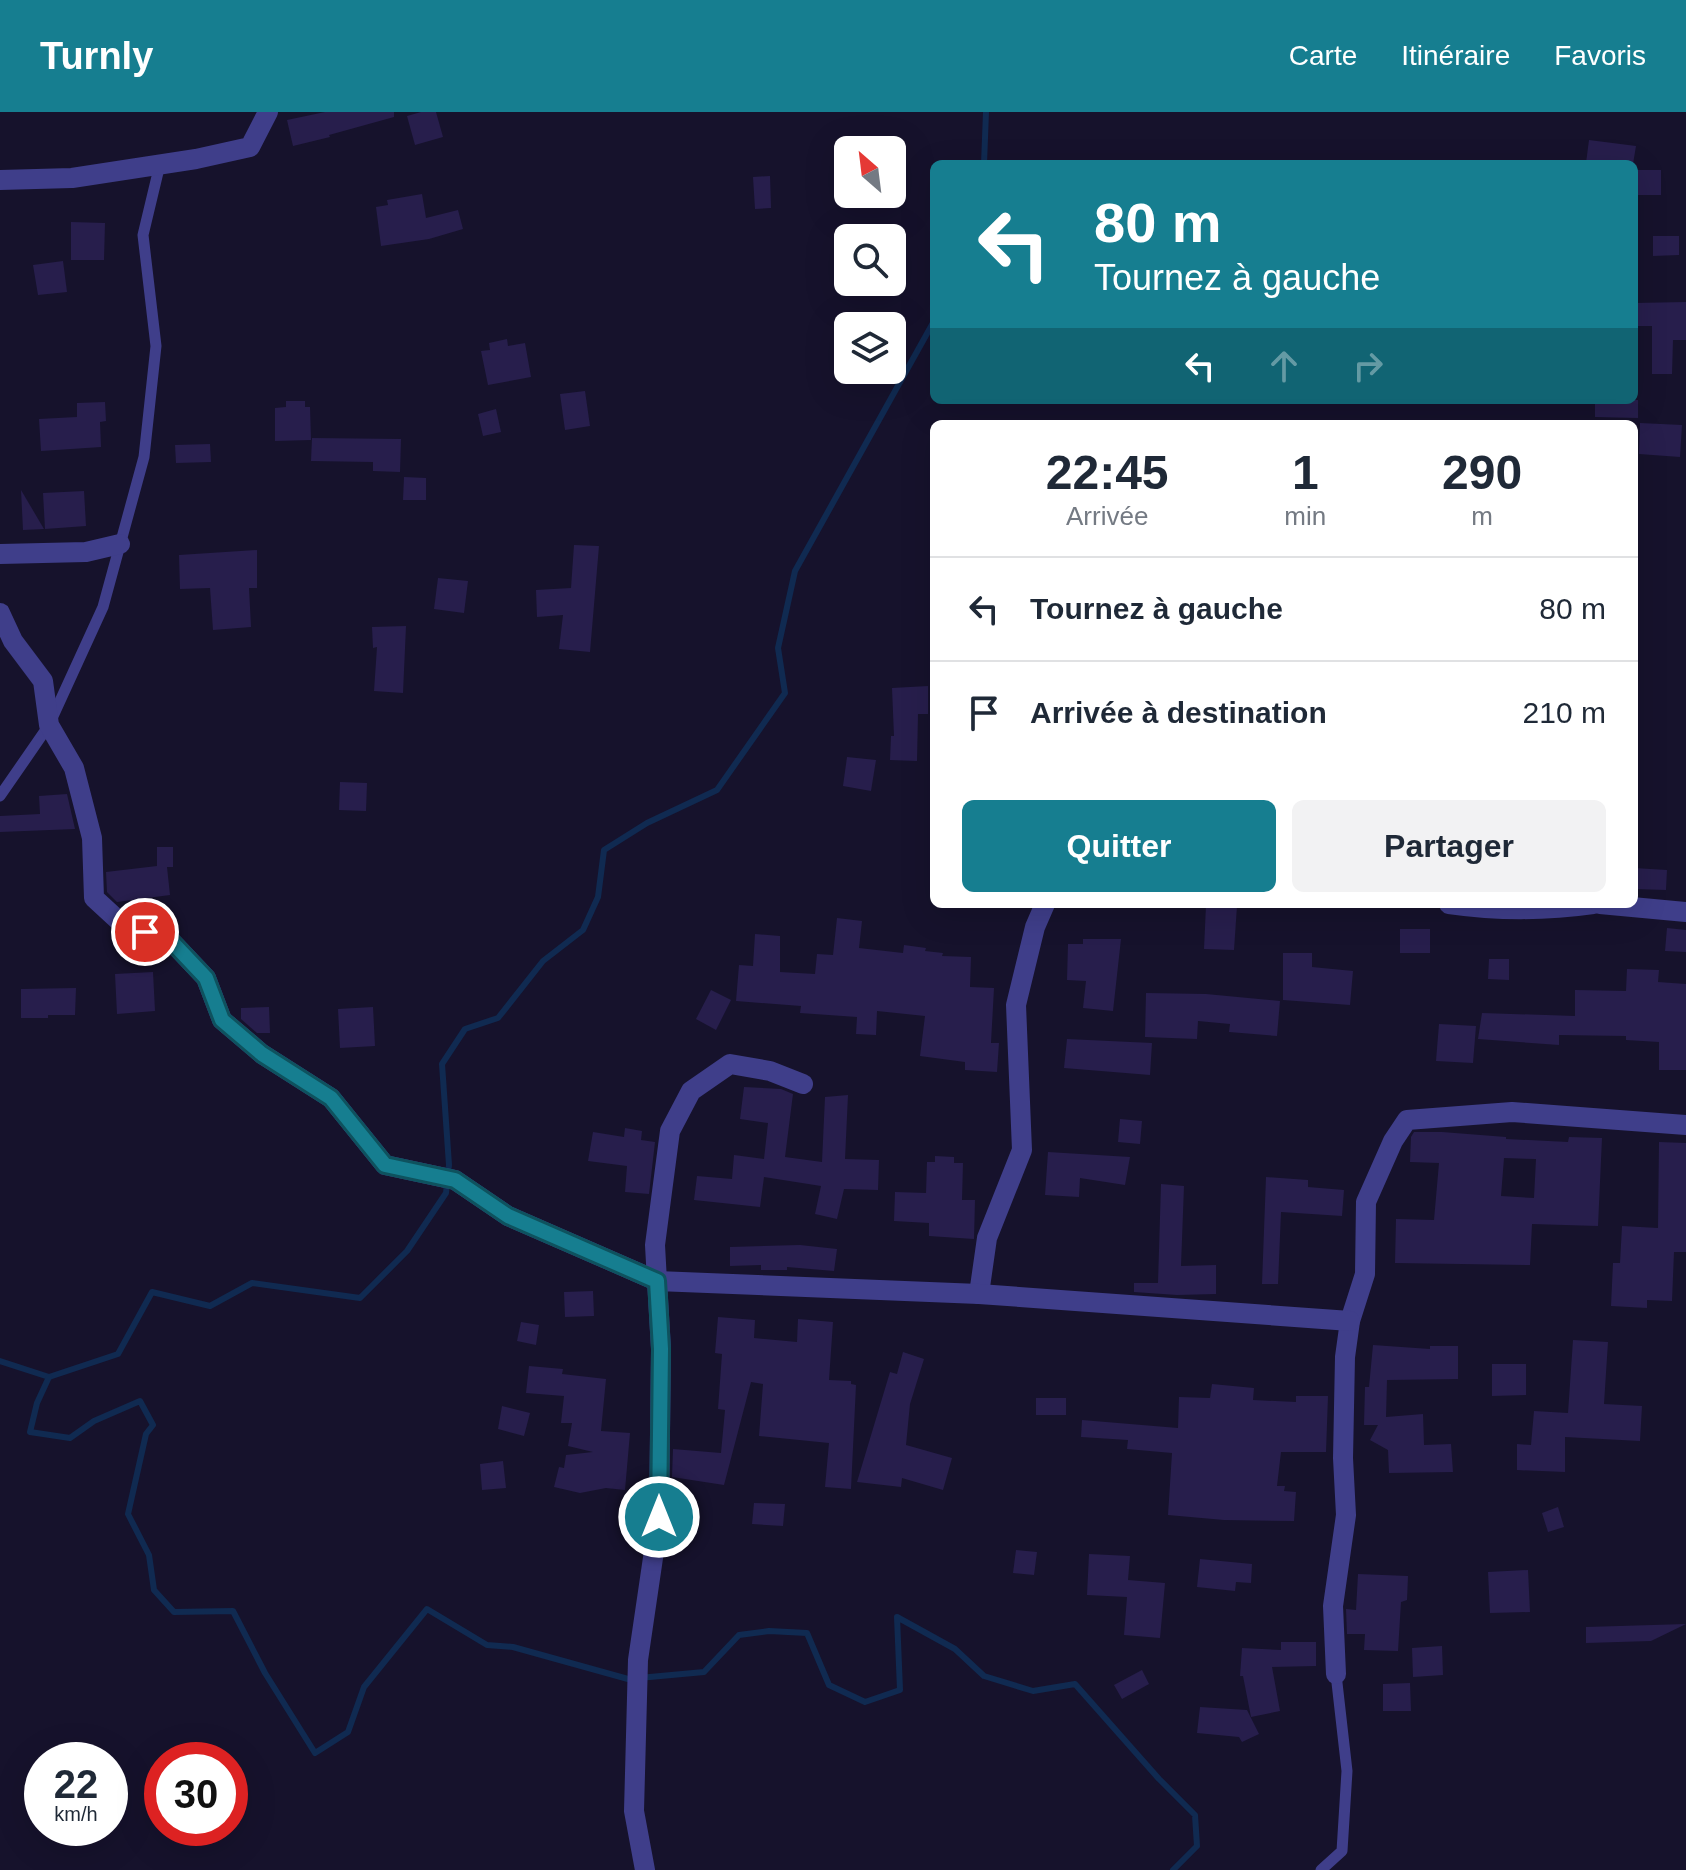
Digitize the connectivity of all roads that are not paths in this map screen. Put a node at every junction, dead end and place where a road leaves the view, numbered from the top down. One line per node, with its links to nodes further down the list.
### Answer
1 (268, 112): 2 (street)
2 (160, 164): 3 (street); 4 (lane)
3 (0, 180)
4 (120, 544): 5 (street); 7 (lane)
5 (0, 554)
6 (0, 613): 7 (street)
7 (49, 725): 8 (lane); 16 (street)
8 (0, 796)
9 (1043, 908): 17 (street)
10 (1480, 908): 11 (street)
11 (1564, 908)
12 (1638, 908): 13 (street)
13 (1686, 912)
14 (803, 1084): 16 (street)
15 (1686, 1125): 18 (street)
16 (657, 1281): 17 (street); 20 (street)
17 (979, 1294): 18 (street)
18 (1350, 1321): 19 (street)
19 (1336, 1674): 21 (lane)
20 (645, 1870)
21 (1321, 1870)

